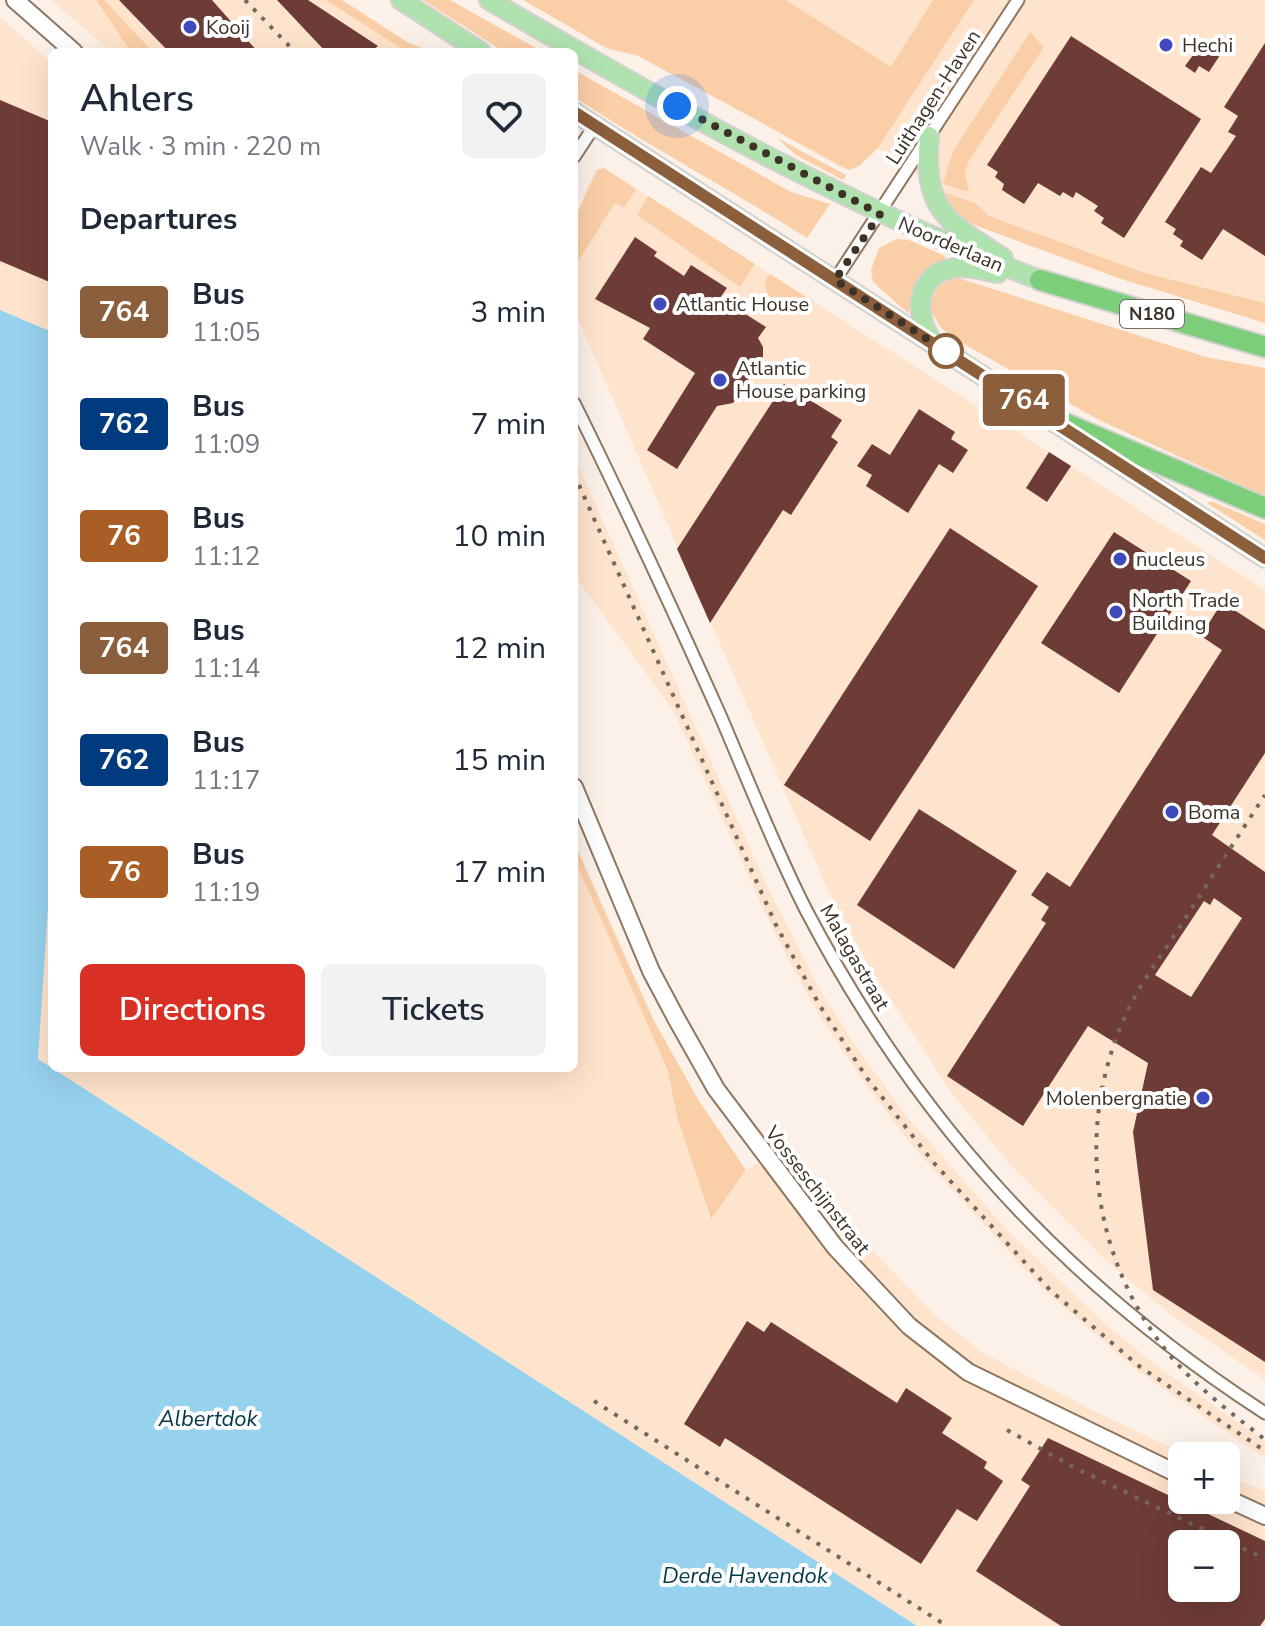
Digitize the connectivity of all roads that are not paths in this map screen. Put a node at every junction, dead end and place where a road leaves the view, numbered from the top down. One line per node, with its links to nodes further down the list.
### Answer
1 (15, 0): 5 (street)
2 (401, 0): 6 (main road)
3 (489, 0): 7 (main road, Noorderlaan / N180)
4 (1018, 0): 11 (street, Luithagen-Haven)
5 (69, 48)
6 (475, 48)
7 (574, 48)
8 (578, 50): 13 (main road, Noorderlaan / N180)
9 (578, 114): 10 (main road)
10 (595, 125): 12 (street); 14 (main road)
11 (929, 136): 13 (street, Luithagen-Haven); 15 (main road)
12 (578, 151)
13 (880, 214): 14 (street, Luithagen-Haven); 15 (main road, Noorderlaan / N180)
14 (835, 280): 16 (main road)
15 (1040, 280): 16 (main road); 17 (highway, Noorderlaan / N180)
16 (933, 343): 19 (main road)
17 (1265, 347)
18 (578, 411): 23 (street, Malagastraat)
19 (1050, 417): 20 (highway); 21 (main road)
20 (1265, 508)
21 (1265, 558)
22 (578, 797): 24 (street, Vosseschijnstraat)
23 (1265, 1413)
24 (1168, 1469)
25 (1240, 1504): 26 (street)
26 (1265, 1516)

